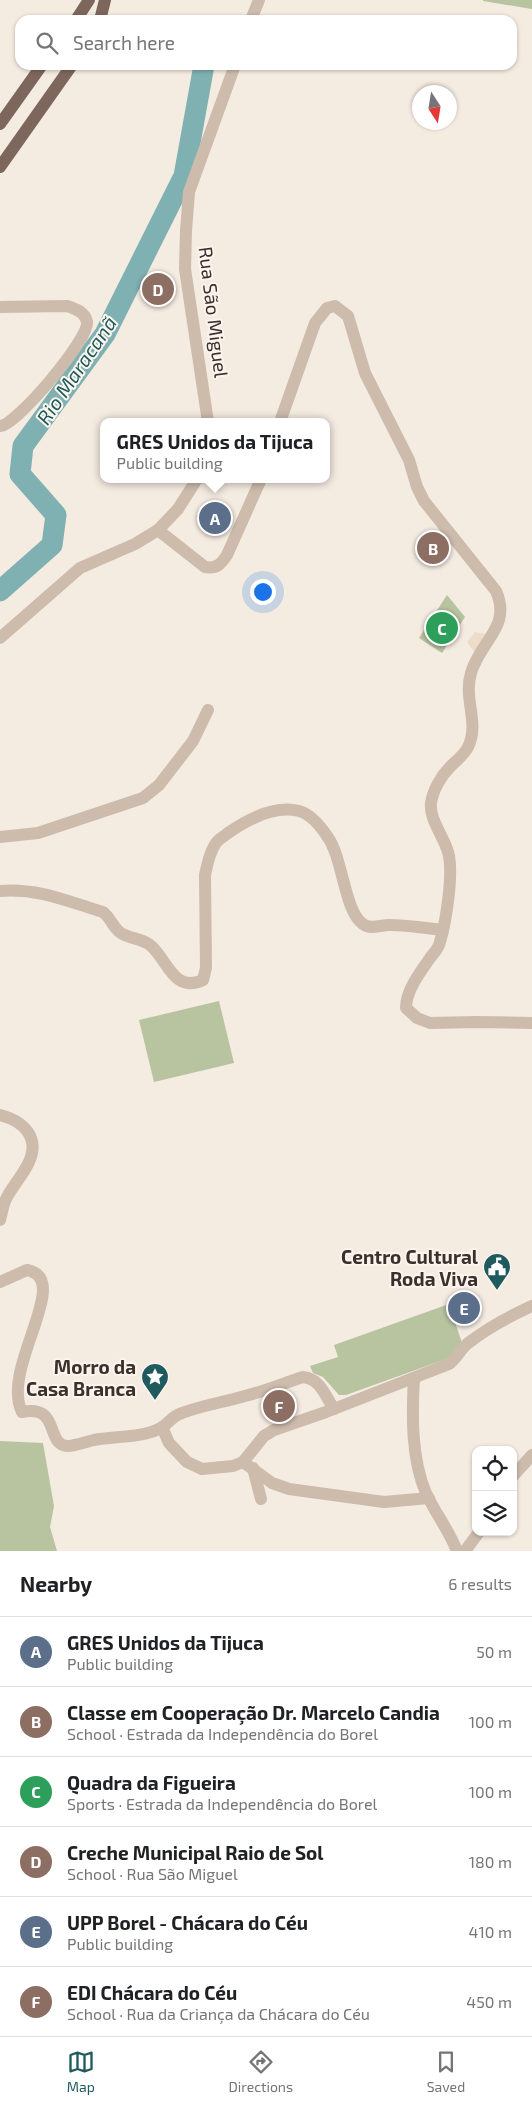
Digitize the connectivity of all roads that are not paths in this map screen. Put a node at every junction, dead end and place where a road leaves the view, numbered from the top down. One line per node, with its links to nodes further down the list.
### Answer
1 (89, 0): 4 (main road)
2 (105, 0): 5 (main road)
3 (259, 0): 6 (street)
4 (79, 15)
5 (101, 15)
6 (253, 15)
7 (38, 70): 12 (main road)
8 (62, 70): 11 (main road)
9 (69, 70): 11 (main road)
10 (233, 70): 15 (street, Rua São Miguel)
11 (52, 95): 13 (main road)
12 (0, 124)
13 (0, 167)
14 (0, 306): 17 (street)
15 (207, 418)
16 (281, 418): 25 (street)
17 (2, 426)
18 (195, 483): 20 (street)
19 (259, 483): 20 (street)
20 (158, 530): 21 (street)
21 (0, 638)
22 (208, 710): 23 (street)
23 (0, 837)
24 (0, 891): 25 (street)
25 (442, 930): 26 (street)
26 (532, 1023)
27 (0, 1115): 28 (street)
28 (0, 1220)
29 (0, 1282): 31 (street)
30 (532, 1306): 32 (street)
31 (18, 1335)
32 (414, 1378): 34 (street); 39 (street)
33 (5, 1384): 35 (street)
34 (334, 1410): 35 (street); 37 (street)
35 (162, 1427): 37 (street)
36 (532, 1455): 38 (street)
37 (248, 1465): 39 (street); 40 (street)
38 (517, 1472)
39 (429, 1498): 42 (street)
40 (261, 1499)
41 (476, 1536): 43 (street)
42 (457, 1551)
43 (465, 1551)

